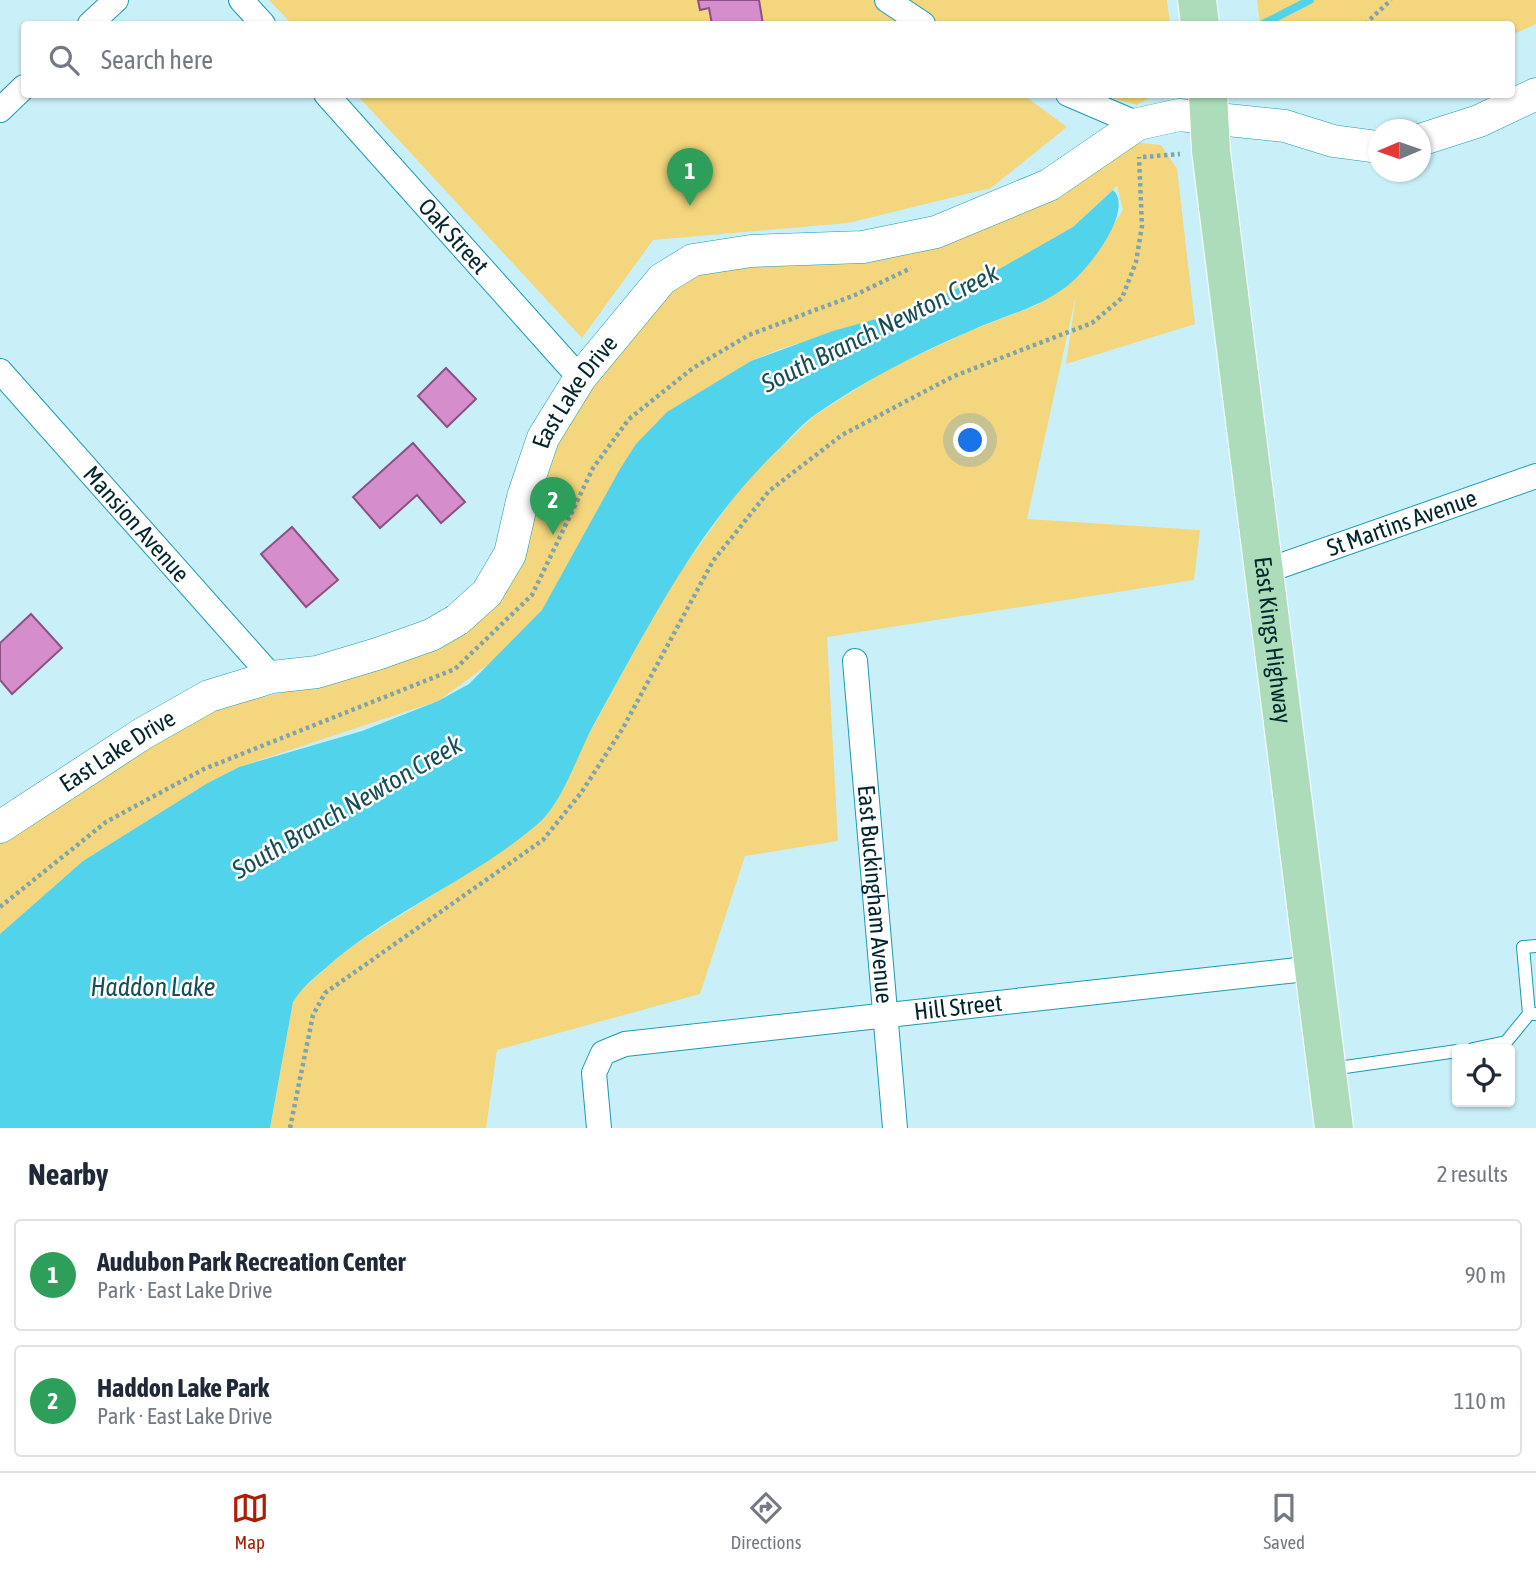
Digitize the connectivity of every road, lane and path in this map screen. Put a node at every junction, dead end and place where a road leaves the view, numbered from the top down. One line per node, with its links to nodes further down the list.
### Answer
1 (116, 0): 6 (street)
2 (241, 0): 7 (street)
3 (887, 0): 8 (street)
4 (1197, 0): 9 (main road)
5 (1391, 0): 10 (path)
6 (93, 21)
7 (260, 21)
8 (918, 21)
9 (1200, 21)
10 (1368, 21)
11 (21, 90): 15 (street)
12 (1536, 94): 18 (street)
13 (330, 98): 24 (street, Oak Street)
14 (1077, 98): 17 (street)
15 (0, 110)
16 (1210, 121): 17 (street, East Lake Drive); 19 (street, East Lake Drive); 20 (path); 26 (main road, East Kings Highway)
17 (1138, 124): 24 (street, East Lake Drive)
18 (1431, 136)
19 (1368, 146)
20 (1139, 157): 21 (path); 38 (path)
21 (1127, 158)
22 (916, 266): 30 (path)
23 (0, 371): 28 (street, Mansion Avenue)
24 (580, 378): 28 (street, East Lake Drive)
25 (1536, 476): 26 (street, St Martins Avenue)
26 (1266, 571): 32 (main road, East Kings Highway)
27 (855, 661): 34 (street, East Buckingham Avenue)
28 (272, 677): 29 (street, East Lake Drive)
29 (0, 827)
30 (0, 907)
31 (1536, 946): 33 (lane)
32 (1315, 968): 34 (street, Hill Street); 37 (main road, East Kings Highway)
33 (1533, 1014): 35 (lane)
34 (885, 1015): 39 (street, Hill Street); 40 (street, East Buckingham Avenue)
35 (1497, 1044)
36 (1452, 1052): 37 (lane)
37 (1327, 1069): 41 (main road, East Kings Highway)
38 (290, 1128)
39 (599, 1128)
40 (895, 1128)
41 (1334, 1128)

